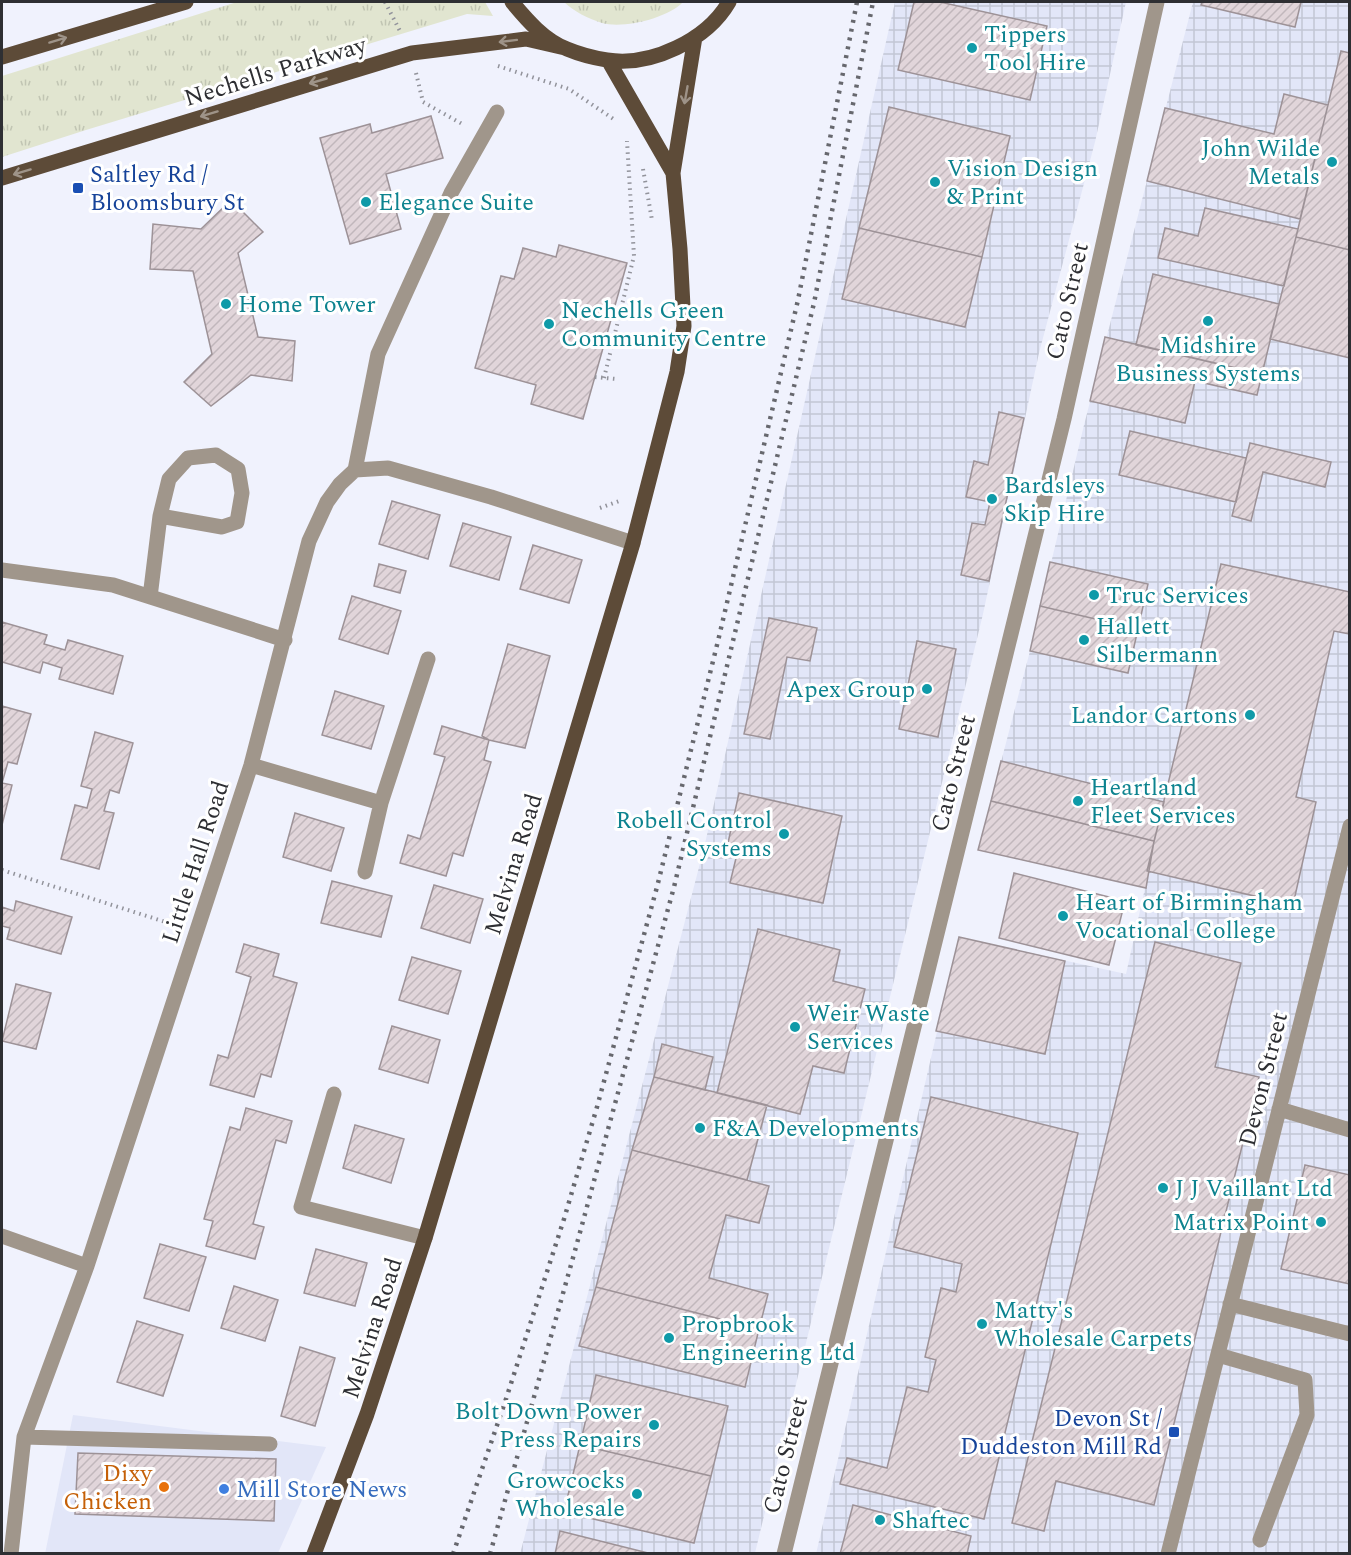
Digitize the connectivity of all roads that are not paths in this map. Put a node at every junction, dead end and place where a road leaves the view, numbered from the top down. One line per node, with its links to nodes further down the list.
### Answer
1 (186, 2): 7 (main road, one-way to 1)
2 (512, 2): 6 (main road)
3 (729, 2): 5 (main road)
4 (1157, 2): 37 (street, Cato Street)
5 (695, 37): 8 (main road); 10 (main road, Melvina Road, one-way to 10)
6 (566, 48): 8 (main road); 11 (main road, Nechells Parkway, one-way to 11)
7 (2, 57)
8 (608, 60): 10 (main road, Melvina Road)
9 (497, 112): 12 (street)
10 (673, 173): 14 (main road, Melvina Road)
11 (2, 178)
12 (355, 470): 14 (street); 17 (street, Little Hall Road)
13 (160, 516): 13 (street); 16 (street)
14 (633, 543): 27 (main road, Melvina Road)
15 (2, 570): 16 (street)
16 (150, 597): 17 (street)
17 (285, 640): 19 (street, Little Hall Road)
18 (428, 659): 20 (street)
19 (251, 765): 20 (street); 28 (street, Little Hall Road)
20 (381, 803): 22 (street)
21 (1350, 826): 24 (street, Devon Street)
22 (365, 872)
23 (334, 1094): 27 (street)
24 (1279, 1109): 25 (street); 29 (street, Devon Street)
25 (1350, 1130)
26 (2, 1236): 28 (street)
27 (425, 1238): 36 (main road, Melvina Road)
28 (87, 1266): 32 (street, Little Hall Road)
29 (1230, 1304): 30 (street); 31 (street, Devon Street)
30 (1350, 1334)
31 (1218, 1355): 34 (street); 38 (street, Devon Street)
32 (24, 1437): 33 (street); 35 (street, Little Hall Road)
33 (270, 1444)
34 (1260, 1540)
35 (11, 1554)
36 (314, 1554)
37 (784, 1554)
38 (1168, 1554)

